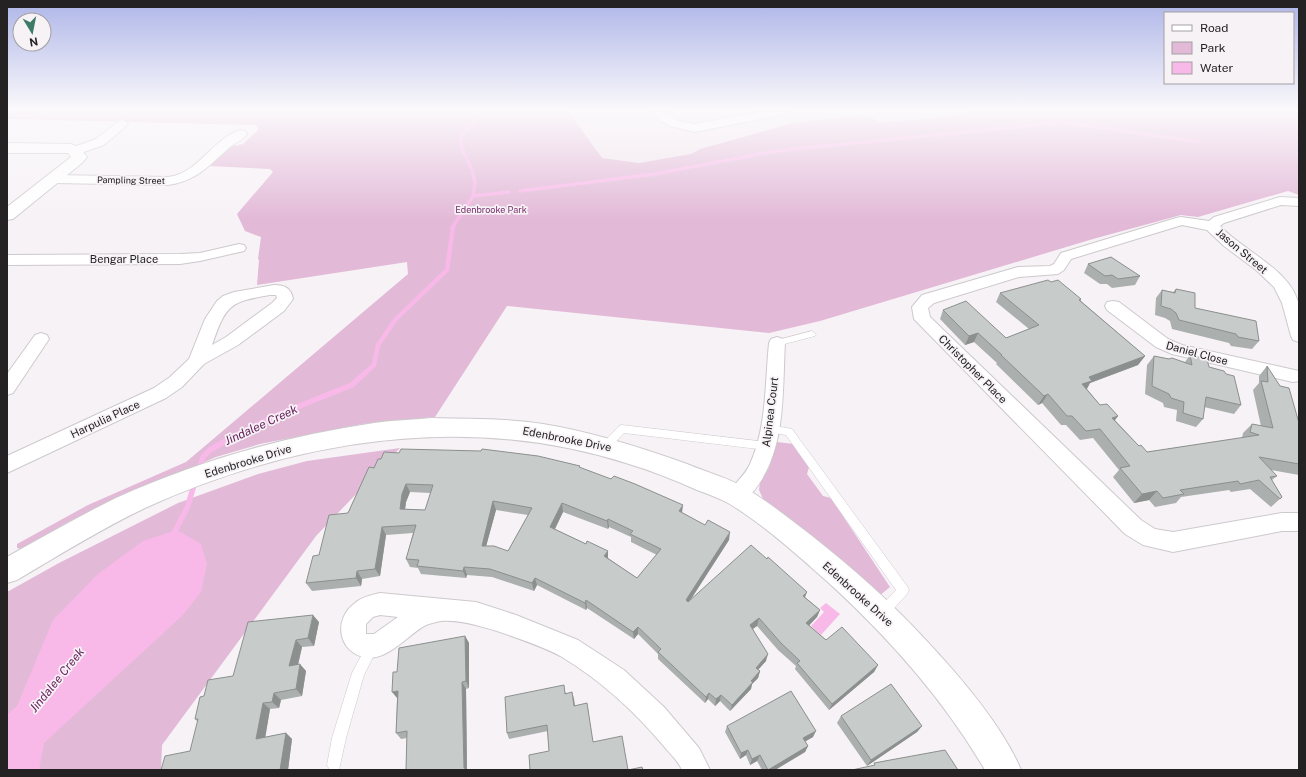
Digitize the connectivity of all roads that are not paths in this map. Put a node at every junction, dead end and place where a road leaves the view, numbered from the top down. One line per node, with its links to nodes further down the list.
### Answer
1 (85, 147): 4 (street)
2 (221, 147): 5 (street, Pampling Street)
3 (7, 148): 4 (street)
4 (75, 151): 5 (street)
5 (53, 179): 7 (street)
6 (1299, 202): 8 (street, Jason Street)
7 (7, 215)
8 (1212, 226): 13 (street, Jason Street); 23 (street, Christopher Place)
9 (239, 248): 10 (street, Bengar Place)
10 (7, 260)
11 (1113, 306): 17 (street, Daniel Close)
12 (812, 334): 15 (lane)
13 (1299, 336)
14 (41, 339): 18 (street)
15 (777, 343): 19 (street, Alpinea Court)
16 (196, 362): 16 (street, Harpulia Place); 21 (street, Harpulia Place)
17 (1297, 377)
18 (7, 388)
19 (768, 437): 20 (lane); 22 (street, Alpinea Court); 26 (lane)
20 (606, 446): 22 (street, Edenbrooke Drive); 24 (street, Edenbrooke Drive)
21 (7, 465)
22 (737, 496): 26 (street, Edenbrooke Drive)
23 (1299, 522)
24 (7, 571)
25 (442, 610): 27 (street); 27 (street); 29 (street)
26 (881, 613): 30 (street, Edenbrooke Drive)
27 (372, 646): 28 (lane)
28 (334, 765)
29 (696, 770)
30 (1004, 770)

